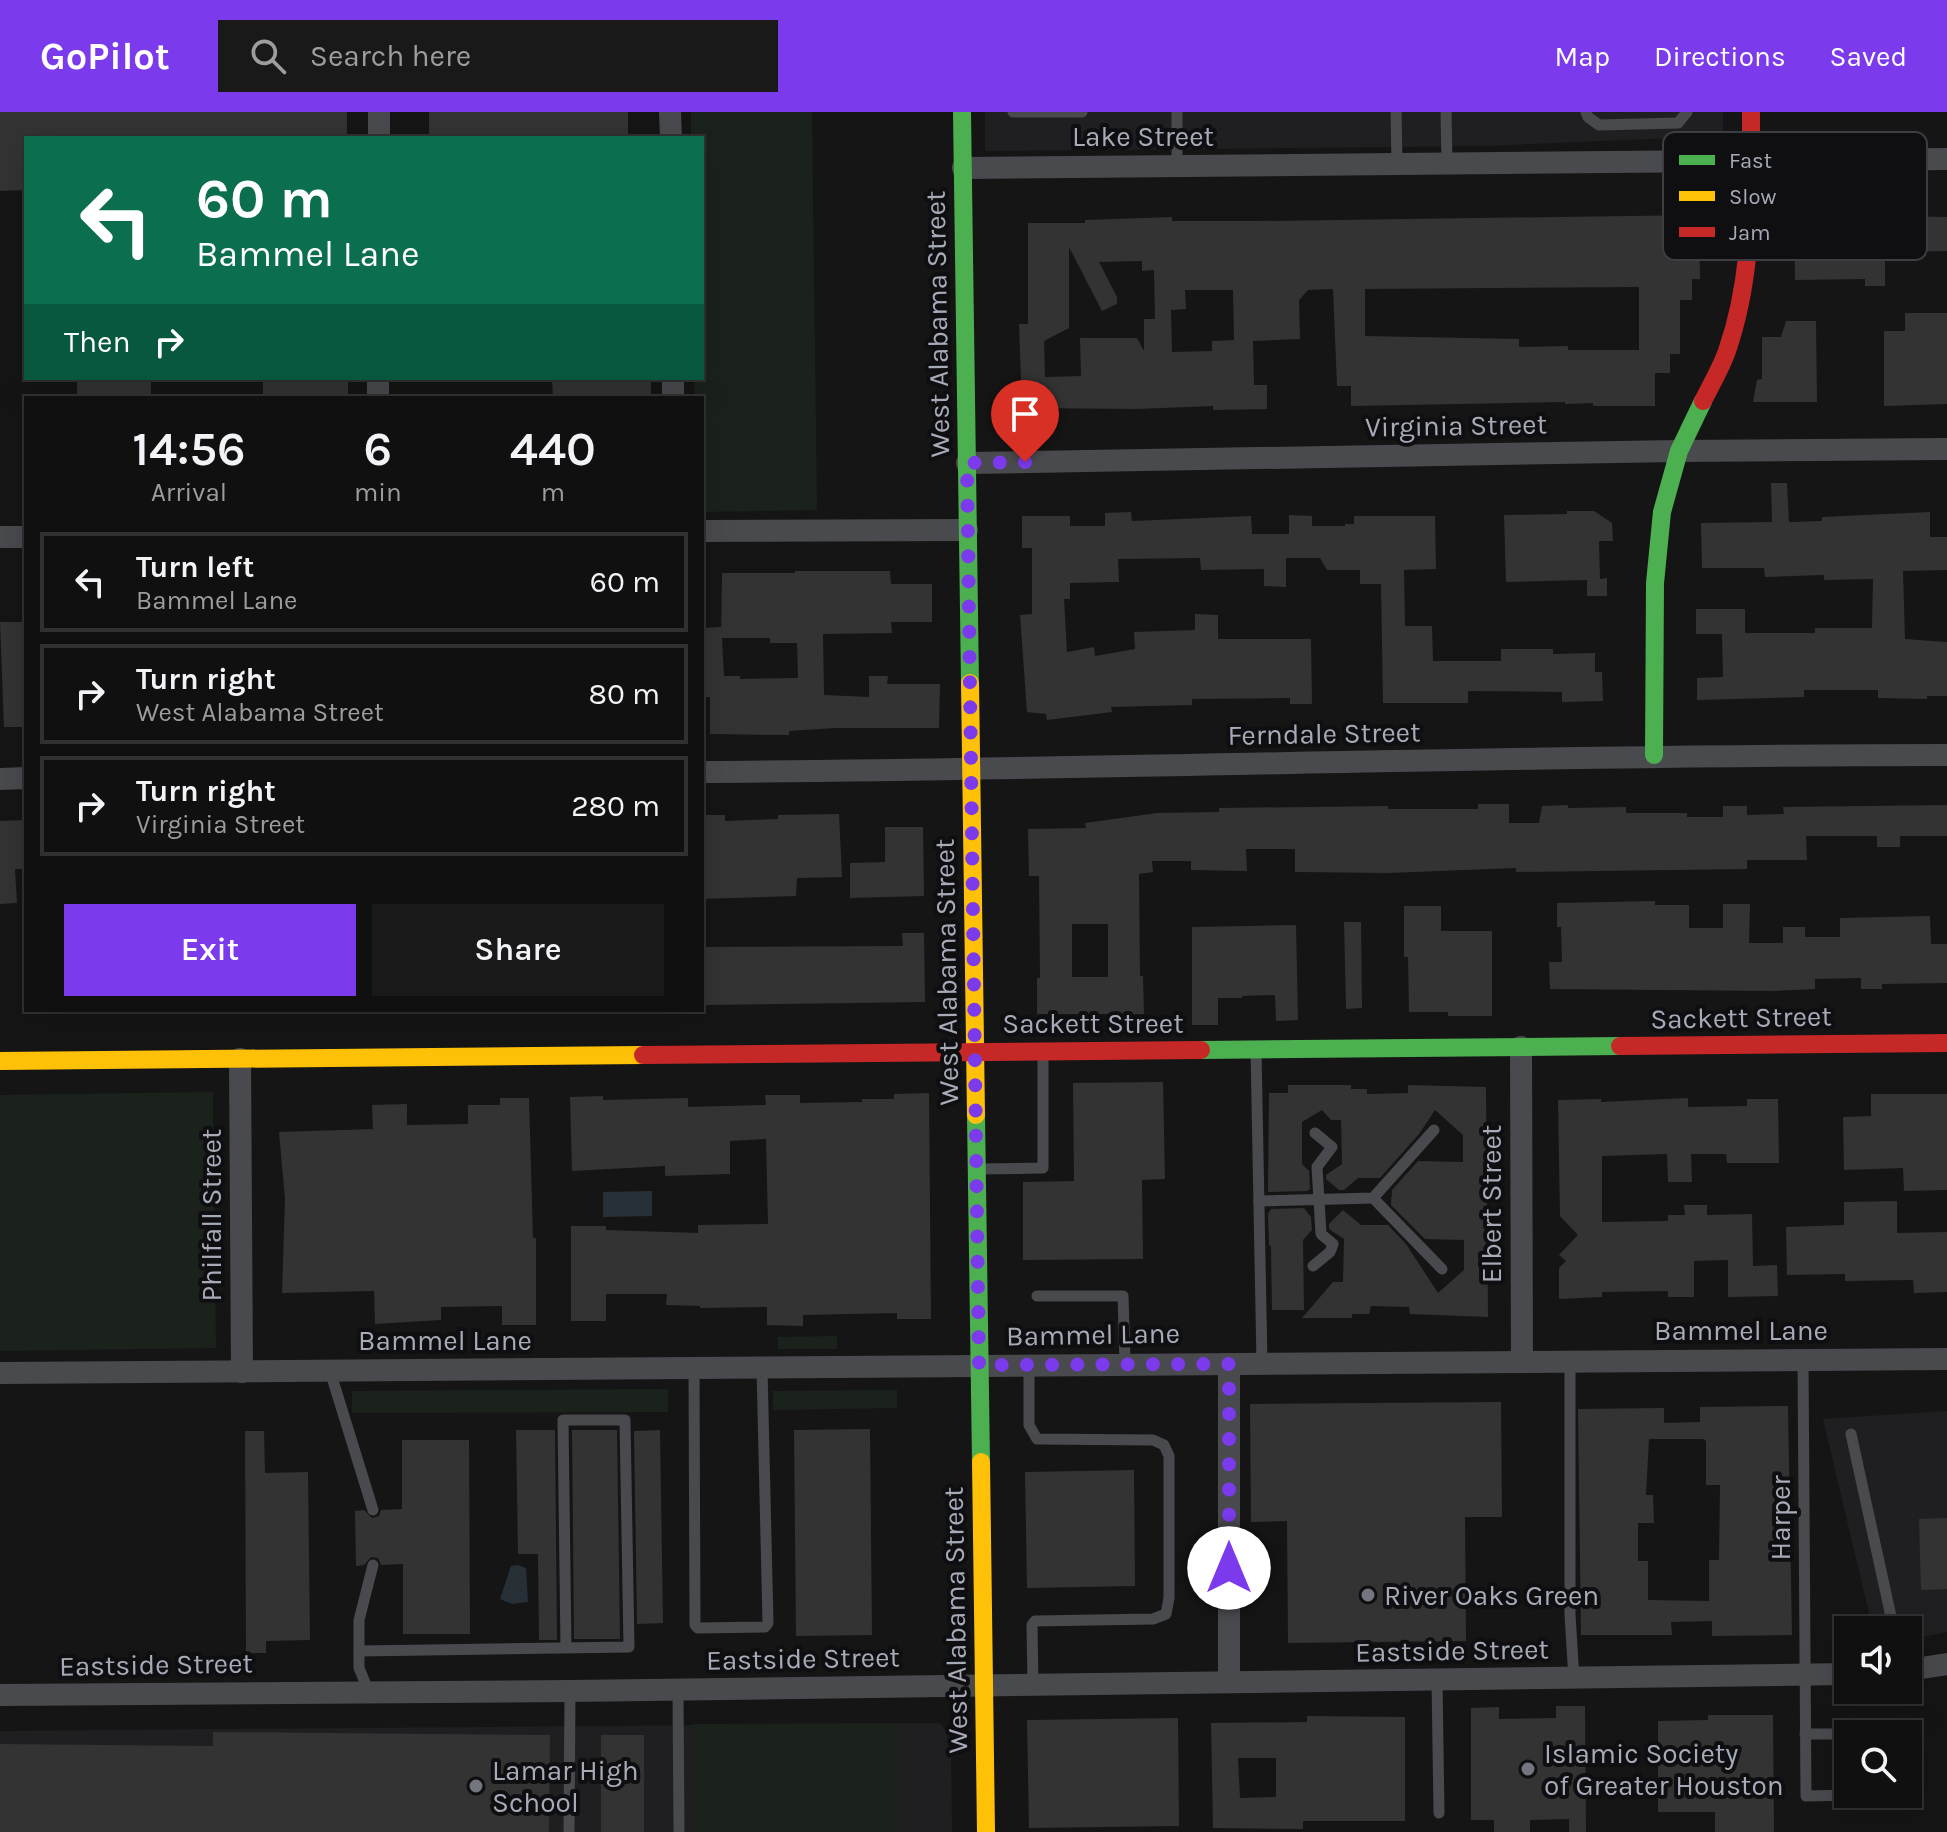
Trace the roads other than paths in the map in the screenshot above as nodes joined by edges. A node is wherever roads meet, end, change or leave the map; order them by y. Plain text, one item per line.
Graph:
1 (379, 112) edge
2 (670, 112) edge
3 (962, 112) edge
4 (1013, 112) edge
5 (1082, 112) edge
6 (1177, 112) edge
7 (1396, 112) edge
8 (1446, 112) edge
9 (1586, 112) edge
10 (1687, 112) edge
11 (1751, 112) edge
12 (1751, 132) edge
13 (379, 136) edge
14 (671, 136) edge
15 (1927, 159) edge
16 (1947, 159) edge
17 (1663, 162) edge
18 (1397, 164) junction
19 (1447, 164) junction
20 (1177, 166) junction
21 (963, 168) junction
22 (1747, 260) edge
23 (1947, 449) edge
24 (1679, 451) junction
25 (967, 463) junction
26 (967, 530) junction
27 (704, 531) edge
28 (0, 537) edge
29 (24, 537) edge
30 (1654, 755) junction
31 (1947, 755) edge
32 (971, 770) junction
33 (704, 772) edge
34 (24, 778) edge
35 (0, 779) edge
36 (1947, 1043) edge
37 (1521, 1047) junction
38 (1256, 1049) junction
39 (975, 1051) junction
40 (1043, 1051) junction
41 (240, 1059) junction
42 (0, 1061) edge
43 (1434, 1130) dead end
44 (1315, 1133) dead end
45 (976, 1169) junction
46 (1373, 1198) junction
47 (1319, 1199) junction
48 (1259, 1201) junction
49 (1313, 1266) dead end
50 (1442, 1269) dead end
51 (1037, 1296) dead end
52 (1803, 1359) junction
53 (1947, 1359) edge
54 (1522, 1361) junction
55 (1570, 1361) junction
56 (1125, 1363) junction
57 (1262, 1363) junction
58 (1229, 1364) junction
59 (979, 1365) junction
60 (1029, 1365) junction
61 (694, 1368) junction
62 (762, 1368) junction
63 (330, 1371) junction
64 (242, 1372) junction
65 (0, 1373) edge
66 (1851, 1434) dead end
67 (373, 1510) dead end
68 (373, 1565) dead end
69 (1891, 1616) edge
70 (566, 1648) junction
71 (359, 1651) junction
72 (1947, 1664) edge
73 (1922, 1668) edge
74 (1834, 1675) edge
75 (1805, 1676) junction
76 (1574, 1679) junction
77 (1437, 1680) junction
78 (1229, 1681) junction
79 (1033, 1684) junction
80 (984, 1685) junction
81 (678, 1690) junction
82 (570, 1691) junction
83 (369, 1692) junction
84 (0, 1695) edge
85 (1805, 1734) junction
86 (1834, 1734) edge
87 (1834, 1795) edge
88 (1439, 1813) dead end
89 (569, 1832) edge
90 (679, 1832) edge
91 (986, 1832) edge

1 - 13 street
2 - 14 street
3 - 21 street, West Alabama Street
4 - 5 lane
6 - 20 lane
7 - 18 lane
8 - 19 lane
9 - 10 lane
11 - 12 street
15 - 16 street, Lake Street
17 - 19 street, Lake Street
18 - 19 street, Lake Street
18 - 20 street, Lake Street
20 - 21 street, Lake Street
21 - 25 street, West Alabama Street
22 - 24 street
23 - 24 street, Virginia Street
24 - 25 street, Virginia Street
24 - 30 street
25 - 26 street, West Alabama Street
26 - 27 street
26 - 32 street, West Alabama Street
28 - 29 street
30 - 31 street, Ferndale Street
30 - 32 street, Ferndale Street
32 - 33 street, Ferndale Street
32 - 39 street, West Alabama Street
34 - 35 street
36 - 37 street, Sackett Street
37 - 38 street, Sackett Street
37 - 54 street, Elbert Street
38 - 40 street, Sackett Street
38 - 48 lane
39 - 40 street, Sackett Street
39 - 41 street, Sackett Street
39 - 45 street, West Alabama Street
40 - 45 lane
41 - 42 street, Sackett Street
41 - 64 street, Philfall Street
43 - 46 lane
44 - 47 lane
45 - 59 street, West Alabama Street
46 - 47 lane
46 - 50 lane
47 - 48 lane
47 - 49 lane
48 - 57 lane
51 - 56 lane
52 - 53 street, Bammel Lane
52 - 55 street, Bammel Lane
52 - 75 lane, Harper
54 - 55 street, Bammel Lane
54 - 57 street, Bammel Lane
55 - 76 lane
56 - 58 street, Bammel Lane
56 - 60 street, Bammel Lane
57 - 58 street, Bammel Lane
58 - 78 street
59 - 60 street, Bammel Lane
59 - 62 street, Bammel Lane
59 - 80 street, West Alabama Street
60 - 79 lane
61 - 62 street, Bammel Lane
61 - 62 lane
61 - 63 street, Bammel Lane
63 - 64 street, Bammel Lane
63 - 67 lane
64 - 65 street, Bammel Lane
66 - 69 lane
68 - 71 lane
70 - 70 lane
70 - 71 lane
71 - 83 lane
72 - 73 street
74 - 75 street, Eastside Street
75 - 76 street, Eastside Street
75 - 85 lane, Harper
76 - 77 street, Eastside Street
77 - 78 street, Eastside Street
77 - 88 lane
78 - 79 street, Eastside Street
79 - 80 street, Eastside Street
80 - 81 street, Eastside Street
80 - 91 street, West Alabama Street
81 - 82 street, Eastside Street
81 - 90 lane
82 - 83 street, Eastside Street
82 - 89 lane
83 - 84 street, Eastside Street
85 - 86 lane
85 - 87 lane, Harper

